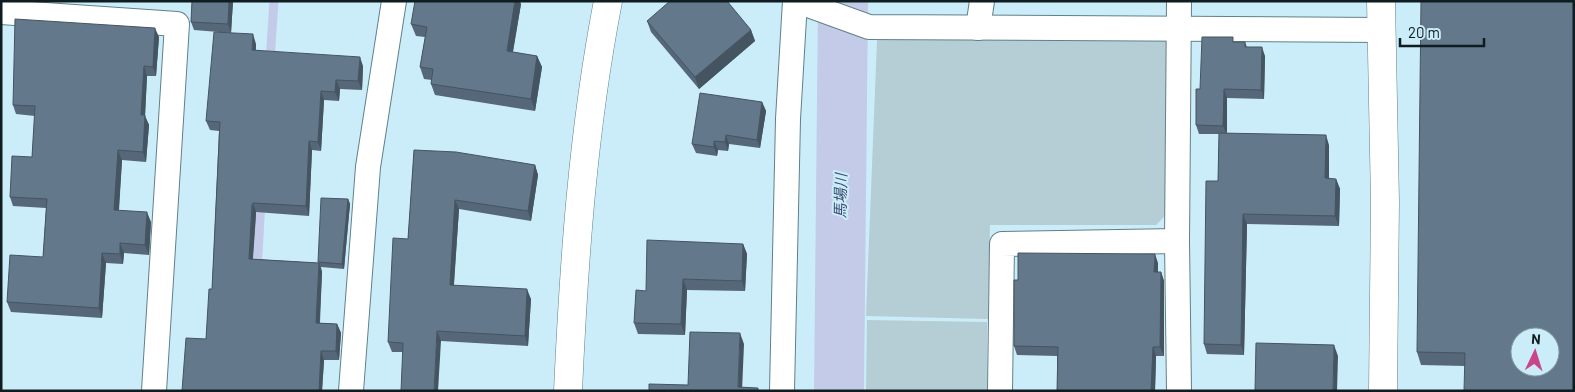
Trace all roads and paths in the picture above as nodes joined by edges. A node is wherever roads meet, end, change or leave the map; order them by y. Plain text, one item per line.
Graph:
1 (394, 1) edge
2 (608, 1) edge
3 (796, 1) edge
4 (982, 1) edge
5 (1179, 1) edge
6 (1381, 1) edge
7 (1, 12) edge
8 (978, 28) junction
9 (1179, 29) junction
10 (1381, 30) junction
11 (1177, 242) junction
12 (154, 391) edge
13 (351, 391) edge
14 (568, 391) edge
15 (782, 391) edge
16 (1000, 391) edge
17 (1179, 391) edge
18 (1383, 391) edge

1 - 13 street
2 - 14 street
3 - 8 street
3 - 15 street
4 - 8 street
5 - 9 street
6 - 10 street
7 - 12 street
8 - 9 street
9 - 10 street
9 - 11 street
10 - 18 street
11 - 16 street
11 - 17 street

